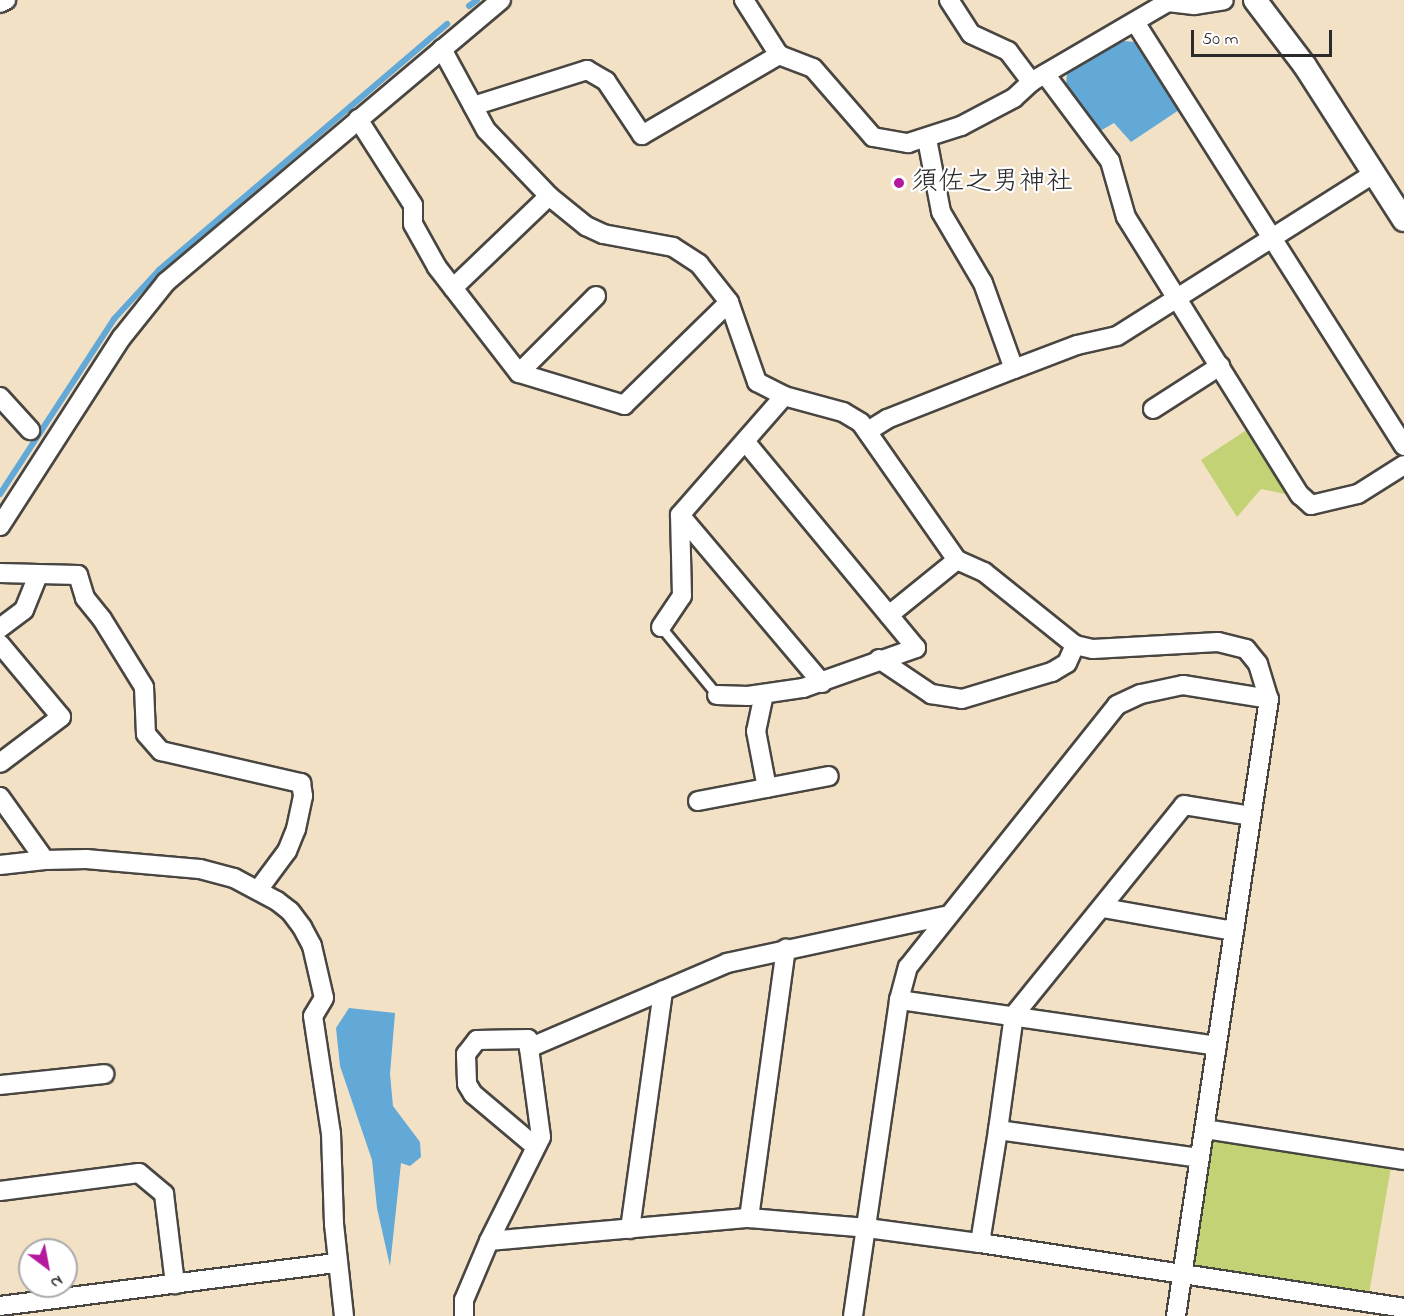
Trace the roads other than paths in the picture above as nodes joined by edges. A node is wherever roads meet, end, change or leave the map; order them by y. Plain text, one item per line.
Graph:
1 (6, 0) edge
2 (501, 0) edge
3 (744, 0) edge
4 (949, 0) edge
5 (1224, 0) edge
6 (1255, 0) edge
7 (0, 3) edge
8 (1135, 22) junction
9 (442, 49) junction
10 (779, 55) junction
11 (1038, 78) junction
12 (473, 106) junction
13 (358, 119) junction
14 (927, 139) junction
15 (1375, 173) junction
16 (549, 196) junction
17 (1404, 220) edge
18 (1271, 237) junction
19 (453, 288) junction
20 (596, 296) dead end
21 (1178, 298) junction
22 (729, 302) junction
23 (1220, 366) junction
24 (1014, 369) junction
25 (519, 373) junction
26 (784, 396) junction
27 (0, 397) edge
28 (1153, 409) dead end
29 (30, 430) dead end
30 (868, 431) junction
31 (745, 441) junction
32 (1404, 446) edge
33 (1404, 465) edge
34 (680, 515) junction
35 (0, 526) edge
36 (957, 560) junction
37 (0, 573) edge
38 (38, 576) junction
39 (889, 615) junction
40 (661, 627) joint
41 (0, 628) edge
42 (0, 644) edge
43 (1075, 645) junction
44 (879, 659) junction
45 (822, 683) junction
46 (764, 694) junction
47 (717, 695) joint
48 (1269, 699) junction
49 (0, 762) edge
50 (829, 776) dead end
51 (767, 788) junction
52 (0, 797) edge
53 (698, 801) dead end
54 (1251, 816) junction
55 (45, 860) junction
56 (0, 865) edge
57 (258, 890) junction
58 (1103, 908) junction
59 (945, 916) junction
60 (1234, 931) junction
61 (786, 949) junction
62 (663, 990) junction
63 (899, 1000) junction
64 (1014, 1015) junction
65 (1217, 1046) junction
66 (529, 1048) junction
67 (104, 1074) dead end
68 (0, 1085) edge
69 (1205, 1129) junction
70 (998, 1130) junction
71 (536, 1147) junction
72 (1199, 1158) junction
73 (1404, 1160) edge
74 (0, 1191) edge
75 (749, 1218) junction
76 (867, 1228) junction
77 (630, 1229) junction
78 (489, 1241) junction
79 (980, 1243) junction
80 (337, 1263) junction
81 (1182, 1275) junction
82 (175, 1284) junction
83 (0, 1306) edge
84 (1404, 1308) edge
85 (344, 1316) edge
86 (464, 1316) edge
87 (853, 1316) edge
88 (1176, 1316) edge

1 - 7 street
2 - 9 street
3 - 10 street
4 - 11 street
5 - 8 street
6 - 15 street
8 - 11 street
8 - 18 street
9 - 12 street
9 - 13 street
10 - 12 street
10 - 14 street
11 - 14 street
11 - 21 street
12 - 16 street
13 - 19 street
13 - 35 street
14 - 24 street
15 - 17 street
15 - 18 street
16 - 19 street
16 - 22 street
18 - 21 street
18 - 32 street
19 - 25 street
20 - 25 street
21 - 23 street
21 - 24 street
22 - 25 street
22 - 26 street
23 - 28 street
23 - 33 street
24 - 30 street
26 - 30 street
26 - 31 street
27 - 29 street
30 - 36 street
31 - 34 street
31 - 39 street
34 - 40 street
34 - 45 street
36 - 39 street
36 - 43 street
37 - 38 street
38 - 41 street
38 - 57 street
39 - 44 street
40 - 47 lane
42 - 49 street
43 - 44 street
43 - 48 street
44 - 45 street
45 - 46 street
46 - 47 street
46 - 51 street
48 - 54 street
48 - 59 street
50 - 51 street
51 - 53 street
52 - 55 street
54 - 58 street
54 - 60 street
55 - 56 street
55 - 57 street
57 - 80 street
58 - 60 street
58 - 64 street
59 - 61 street
59 - 63 street
60 - 65 street
61 - 62 street
61 - 75 street
62 - 66 street
62 - 77 street
63 - 64 street
63 - 76 street
64 - 65 street
64 - 70 street
65 - 69 street
66 - 71 street
66 - 71 street
67 - 68 street
69 - 72 street
69 - 73 street
70 - 72 street
70 - 79 street
71 - 78 street
72 - 81 street
74 - 82 street
75 - 76 street
75 - 77 street
76 - 79 street
76 - 87 street
77 - 78 street
78 - 86 street
79 - 81 street
80 - 82 street
80 - 85 street
81 - 84 street
81 - 88 street
82 - 83 street

